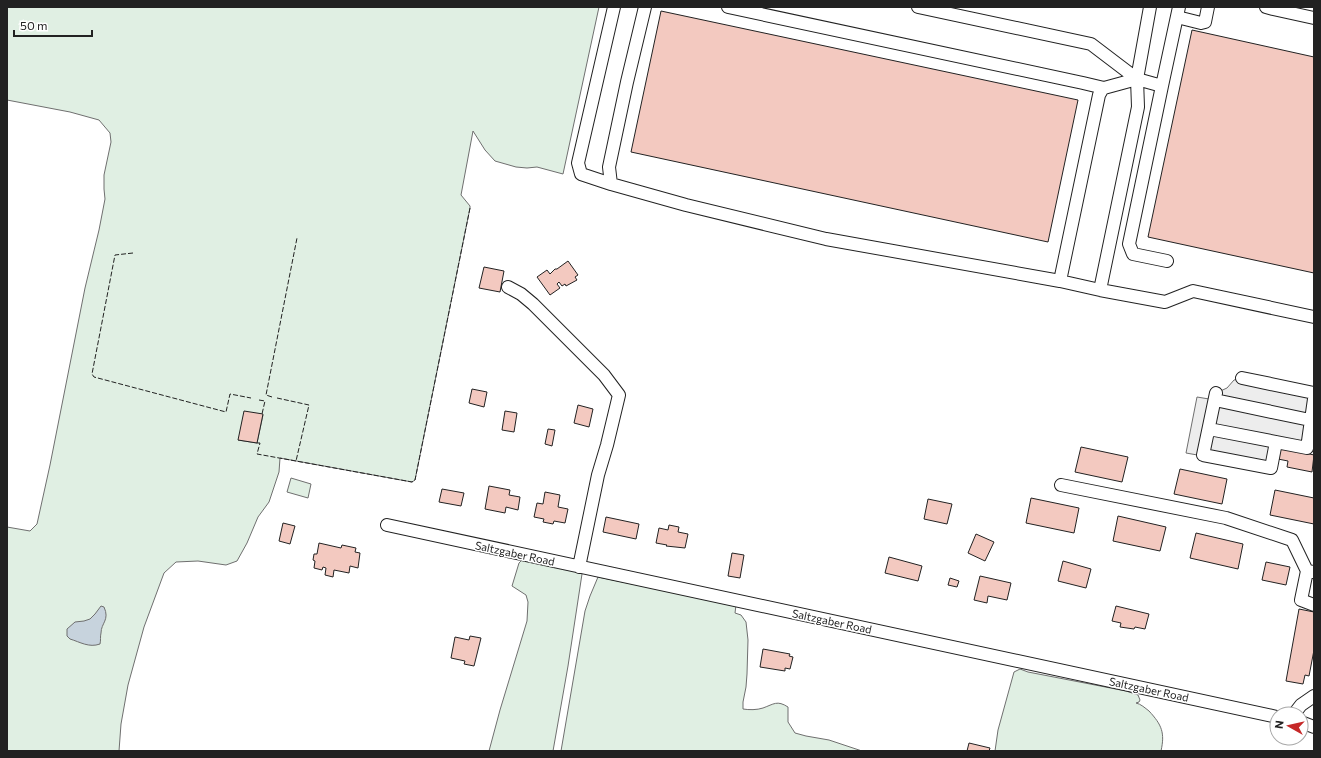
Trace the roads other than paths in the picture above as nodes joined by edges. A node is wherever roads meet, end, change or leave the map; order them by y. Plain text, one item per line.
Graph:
1 (614, 7) edge
2 (645, 7) edge
3 (728, 7) edge
4 (918, 7) edge
5 (1150, 7) edge
6 (1208, 7) edge
7 (1266, 7) edge
8 (1178, 12) edge
9 (1314, 18) edge
10 (1137, 79) junction
11 (1162, 86) junction
12 (1103, 88) junction
13 (611, 184) junction
14 (1167, 261) dead end
15 (1060, 282) junction
16 (508, 287) dead end
17 (1100, 290) junction
18 (1314, 317) edge
19 (1242, 378) dead end
20 (1314, 393) edge
21 (1314, 399) edge
22 (1310, 420) junction
23 (1209, 429) junction
24 (1276, 442) junction
25 (1061, 485) dead end
26 (387, 525) dead end
27 (579, 567) junction
28 (1310, 572) edge
29 (1314, 605) edge
30 (1314, 696) edge
31 (1300, 706) edge
32 (1269, 714) edge

1 - 13 street
2 - 13 street
3 - 12 street
4 - 10 street
5 - 10 street
6 - 8 street
7 - 9 street
8 - 11 street
10 - 11 street
10 - 12 street
10 - 17 street
11 - 14 street
12 - 15 street
13 - 15 street
15 - 17 street
16 - 27 street
17 - 18 street
19 - 20 street
21 - 22 street
22 - 23 street
22 - 24 street
23 - 24 street
23 - 24 street
25 - 28 street
26 - 27 street, Saltzgaber Road
27 - 32 street, Saltzgaber Road
28 - 29 street
30 - 31 street

